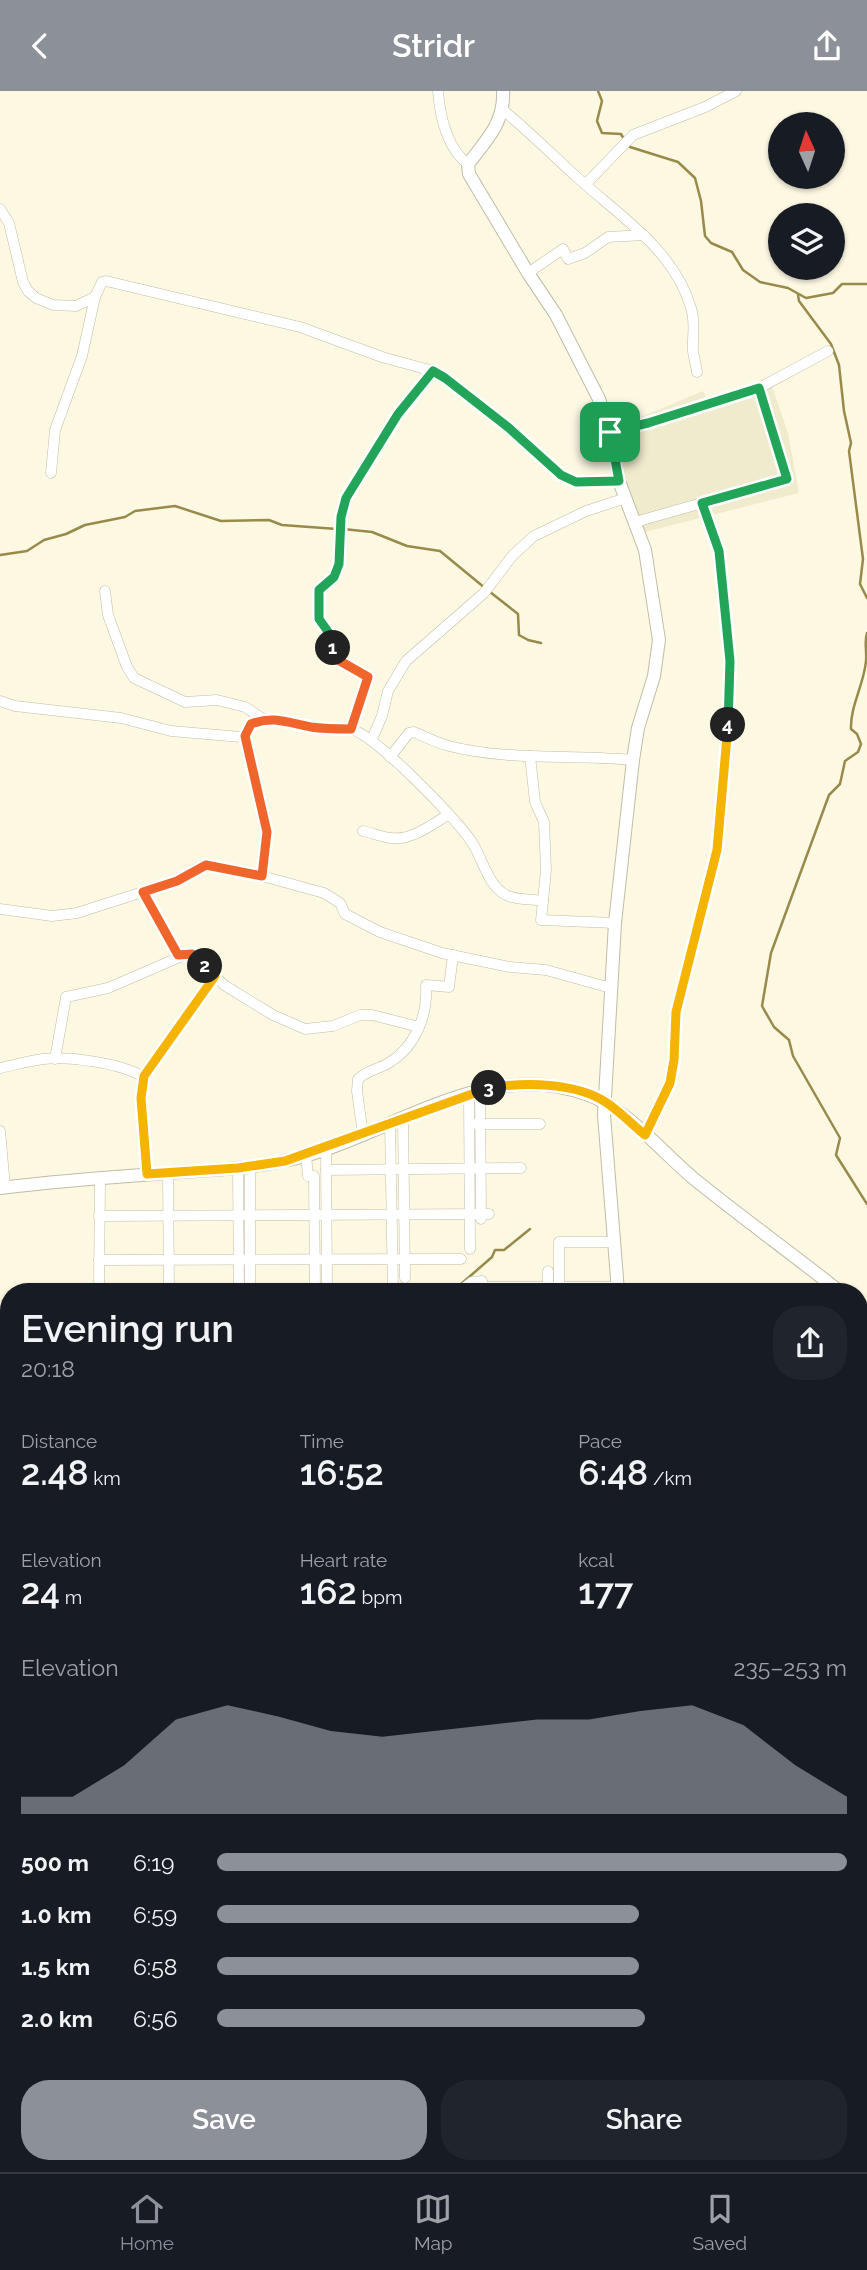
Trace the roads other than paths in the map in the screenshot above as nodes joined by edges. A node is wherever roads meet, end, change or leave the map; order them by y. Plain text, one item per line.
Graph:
1 (438, 91) edge
2 (503, 91) edge
3 (736, 91) edge
4 (503, 110) junction
5 (468, 164) junction
6 (586, 184) junction
7 (0, 209) edge
8 (644, 235) junction
9 (528, 273) junction
10 (96, 297) junction
11 (828, 351) dead end
12 (433, 371) junction
13 (697, 372) dead end
14 (759, 388) junction
15 (610, 432) junction
16 (51, 473) dead end
17 (619, 481) junction
18 (626, 498) junction
19 (702, 503) junction
20 (635, 522) junction
21 (106, 591) dead end
22 (0, 701) edge
23 (263, 719) junction
24 (351, 729) junction
25 (245, 736) junction
26 (372, 739) junction
27 (530, 756) junction
28 (390, 757) junction
29 (633, 760) junction
30 (449, 814) junction
31 (363, 831) dead end
32 (262, 876) junction
33 (143, 892) junction
34 (543, 901) junction
35 (0, 909) edge
36 (615, 923) junction
37 (453, 955) junction
38 (182, 956) junction
39 (215, 976) junction
40 (611, 988) junction
41 (419, 1027) junction
42 (55, 1059) junction
43 (0, 1068) edge
44 (144, 1076) junction
45 (474, 1091) junction
46 (605, 1101) junction
47 (403, 1118) junction
48 (390, 1124) junction
49 (469, 1124) junction
50 (481, 1124) junction
51 (540, 1124) dead end
52 (0, 1131) edge
53 (363, 1135) junction
54 (645, 1135) junction
55 (326, 1148) junction
56 (306, 1155) junction
57 (244, 1168) junction
58 (469, 1168) junction
59 (481, 1168) junction
60 (521, 1168) dead end
61 (391, 1169) junction
62 (404, 1169) junction
63 (326, 1170) junction
64 (168, 1173) junction
65 (147, 1174) junction
66 (100, 1179) junction
67 (2, 1188) edge
68 (391, 1214) junction
69 (404, 1214) junction
70 (470, 1214) junction
71 (168, 1215) junction
72 (238, 1215) junction
73 (250, 1215) junction
74 (314, 1215) junction
75 (327, 1215) junction
76 (99, 1216) junction
77 (615, 1242) junction
78 (470, 1249) dead end
79 (315, 1259) junction
80 (327, 1259) junction
81 (392, 1259) junction
82 (405, 1259) junction
83 (461, 1259) dead end
84 (99, 1260) junction
85 (169, 1260) junction
86 (238, 1260) junction
87 (250, 1260) junction
88 (548, 1271) dead end
89 (405, 1278) dead end
90 (99, 1283) edge
91 (169, 1283) edge
92 (239, 1283) edge
93 (250, 1283) edge
94 (315, 1283) edge
95 (327, 1283) edge
96 (393, 1283) edge
97 (551, 1283) edge
98 (554, 1283) edge
99 (618, 1283) edge
100 (829, 1283) edge

1 - 5 street
2 - 4 street
3 - 6 street
4 - 5 street
4 - 6 street
5 - 9 street
6 - 8 street
7 - 10 street
8 - 9 street
8 - 13 street
9 - 15 street
10 - 12 street
10 - 16 street
11 - 14 street
12 - 17 street
12 - 24 street
14 - 15 street
14 - 19 street
15 - 17 street
17 - 18 street
18 - 20 street
18 - 26 street
19 - 20 street
19 - 54 street
20 - 29 street
21 - 23 street
22 - 25 street
23 - 24 street
23 - 25 street
24 - 26 street
25 - 32 street
26 - 28 street
27 - 28 street
27 - 29 street
27 - 34 street
28 - 30 street
29 - 36 street
30 - 31 street
30 - 34 street
32 - 33 street
32 - 37 street
33 - 35 street
33 - 38 street
34 - 36 street
36 - 40 street
37 - 40 street
37 - 41 street
38 - 39 street
38 - 42 street
39 - 41 street
39 - 44 street
40 - 46 street
41 - 53 street
42 - 43 street
42 - 44 street
44 - 65 street
45 - 46 street
45 - 47 street
45 - 49 street
45 - 50 street
46 - 54 street
46 - 77 street
47 - 48 street
47 - 62 street
48 - 53 street
48 - 61 street
49 - 50 street
49 - 58 street
50 - 51 street
50 - 59 street
52 - 67 street
53 - 55 street
54 - 100 street
55 - 56 street
55 - 63 street
56 - 57 street
56 - 74 street
57 - 64 street
57 - 72 street
57 - 73 street
58 - 59 street
58 - 62 street
58 - 70 street
59 - 60 street
59 - 70 street
61 - 62 street
61 - 63 street
61 - 68 street
62 - 69 street
63 - 75 street
64 - 65 street
64 - 71 street
65 - 66 street
66 - 67 street
66 - 76 street
68 - 69 street
68 - 75 street
68 - 81 street
69 - 70 street
69 - 82 street
70 - 78 street
71 - 72 street
71 - 76 street
71 - 85 street
72 - 73 street
72 - 86 street
73 - 74 street
73 - 87 street
74 - 75 street
74 - 79 street
75 - 80 street
76 - 84 street
77 - 98 street
77 - 99 street
79 - 80 street
79 - 87 street
79 - 94 street
80 - 81 street
80 - 95 street
81 - 82 street
81 - 96 street
82 - 83 street
82 - 89 street
84 - 85 street
84 - 90 street
85 - 86 street
85 - 91 street
86 - 87 street
86 - 92 street
87 - 93 street
88 - 97 street

